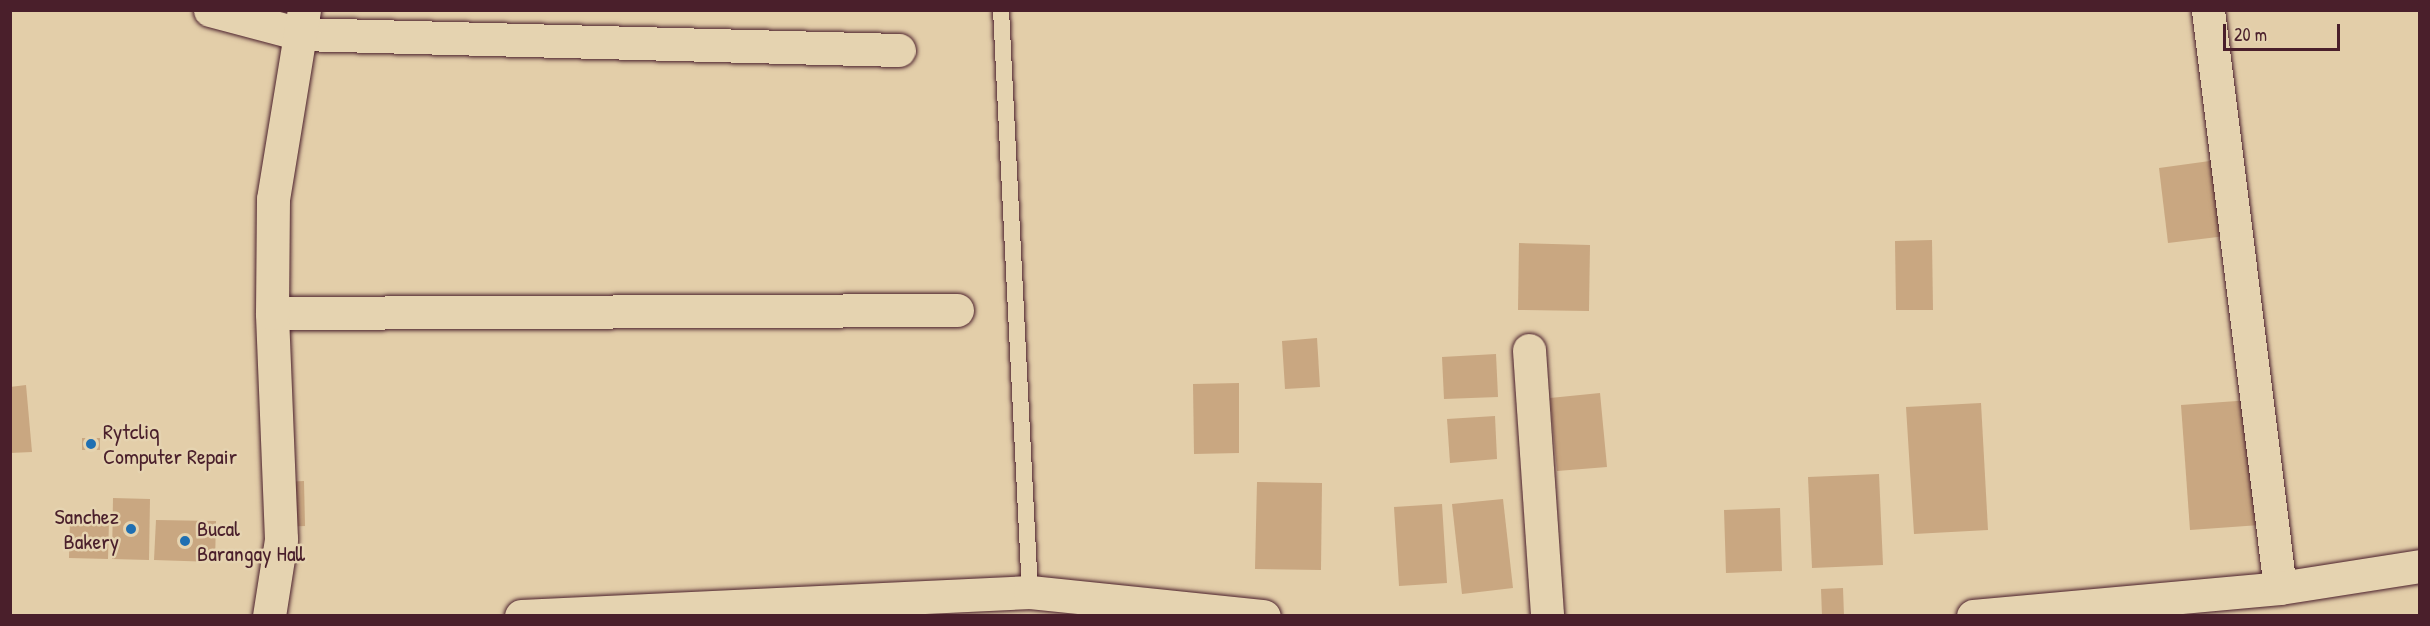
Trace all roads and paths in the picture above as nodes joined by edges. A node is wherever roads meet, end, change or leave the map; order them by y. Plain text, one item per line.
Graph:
1 (210, 10) edge
2 (1001, 10) edge
3 (2208, 10) edge
4 (302, 22) edge
5 (899, 50) dead end
6 (957, 310) dead end
7 (272, 313) junction
8 (1529, 350) dead end
9 (2420, 566) edge
10 (2280, 588) junction
11 (1029, 592) junction
12 (269, 615) edge
13 (520, 615) edge
14 (1264, 615) edge
15 (1547, 615) edge
16 (1980, 615) edge

1 - 4 street
2 - 11 lane
3 - 10 street
4 - 5 street
4 - 7 street
6 - 7 street
7 - 12 street
8 - 15 street
9 - 10 street
10 - 16 street
11 - 13 street
11 - 14 street

